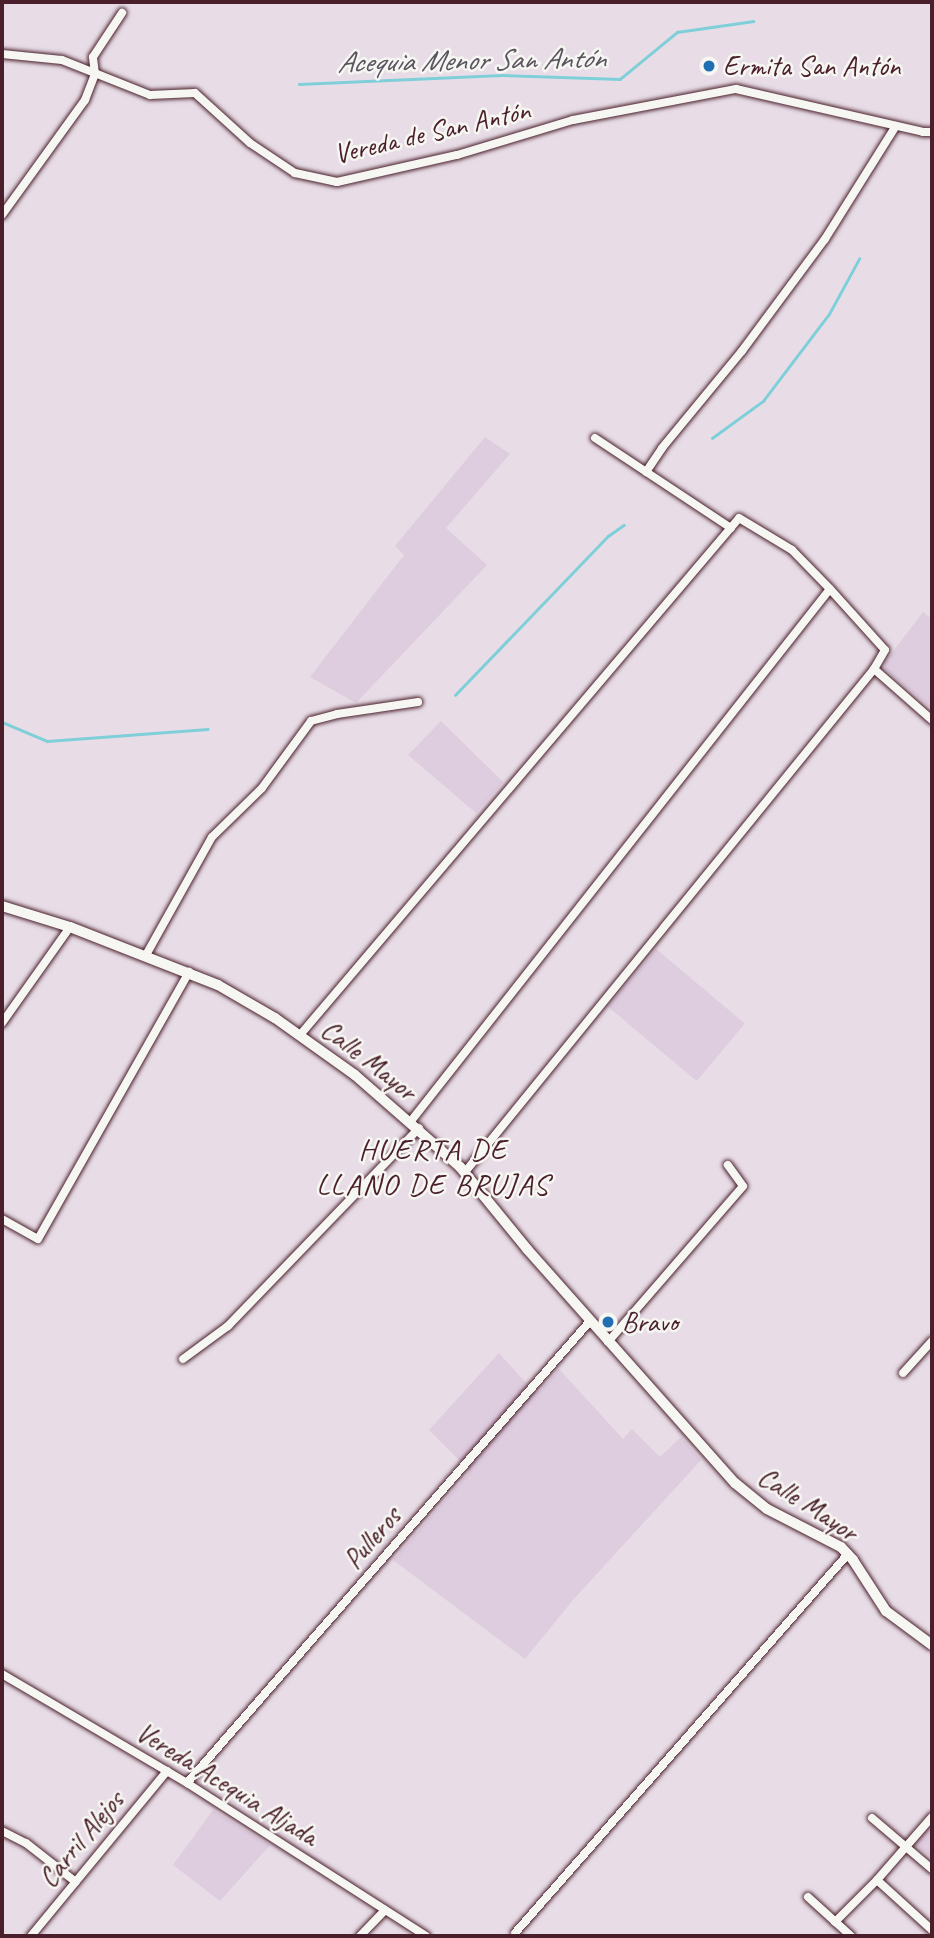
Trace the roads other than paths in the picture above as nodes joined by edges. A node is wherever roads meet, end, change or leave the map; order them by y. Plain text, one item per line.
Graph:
1 (122, 13) dead end
2 (2, 54) edge
3 (95, 74) junction
4 (896, 126) junction
5 (932, 132) edge
6 (2, 215) edge
7 (595, 438) dead end
8 (646, 472) junction
9 (731, 528) junction
10 (830, 589) junction
11 (873, 669) junction
12 (418, 702) dead end
13 (932, 720) edge
14 (2, 906) edge
15 (70, 927) junction
16 (146, 956) junction
17 (189, 972) junction
18 (2, 1023) edge
19 (300, 1035) junction
20 (415, 1125) junction
21 (728, 1165) dead end
22 (465, 1172) junction
23 (2, 1219) edge
24 (590, 1321) junction
25 (932, 1341) edge
26 (608, 1342) junction
27 (183, 1359) dead end
28 (903, 1373) dead end
29 (848, 1554) junction
30 (932, 1645) edge
31 (2, 1674) edge
32 (167, 1771) junction
33 (187, 1783) junction
34 (932, 1817) edge
35 (872, 1818) dead end
36 (2, 1830) edge
37 (905, 1848) junction
38 (932, 1869) edge
39 (877, 1881) junction
40 (76, 1882) junction
41 (808, 1897) dead end
42 (385, 1910) junction
43 (835, 1922) junction
44 (932, 1930) edge
45 (514, 1933) dead end
46 (31, 1936) edge
47 (360, 1936) edge
48 (426, 1936) edge
49 (851, 1936) edge

1 - 3 street
2 - 3 street, Vereda de San Antón
3 - 4 street, Vereda de San Antón
3 - 6 street
4 - 5 street, Vereda de San Antón
4 - 8 street
7 - 8 street
8 - 9 street
9 - 10 street
9 - 19 street
10 - 11 street
10 - 20 street
11 - 13 street
11 - 22 street
12 - 16 street
14 - 15 main road, Calle Mayor
15 - 16 main road, Calle Mayor
15 - 18 street
16 - 17 main road, Calle Mayor
17 - 19 main road, Calle Mayor
17 - 23 street
19 - 20 main road, Calle Mayor
20 - 22 main road, Calle Mayor
20 - 27 street
21 - 26 street
22 - 24 main road, Calle Mayor
24 - 26 main road, Calle Mayor
24 - 33 street, Pulleros
25 - 28 street
26 - 29 main road, Calle Mayor
29 - 30 main road, Calle Mayor
29 - 45 street
31 - 32 street, Vereda Acequia Aljada
32 - 33 street, Vereda Acequia Aljada
32 - 40 street, Carril Alejos
33 - 42 street, Vereda Acequia Aljada
34 - 37 street
35 - 37 street
36 - 40 street
37 - 38 street
37 - 39 street
39 - 43 street
39 - 44 street
40 - 46 street, Carril Alejos
41 - 43 street
42 - 47 street
42 - 48 street, Vereda Acequia Aljada
43 - 49 street

